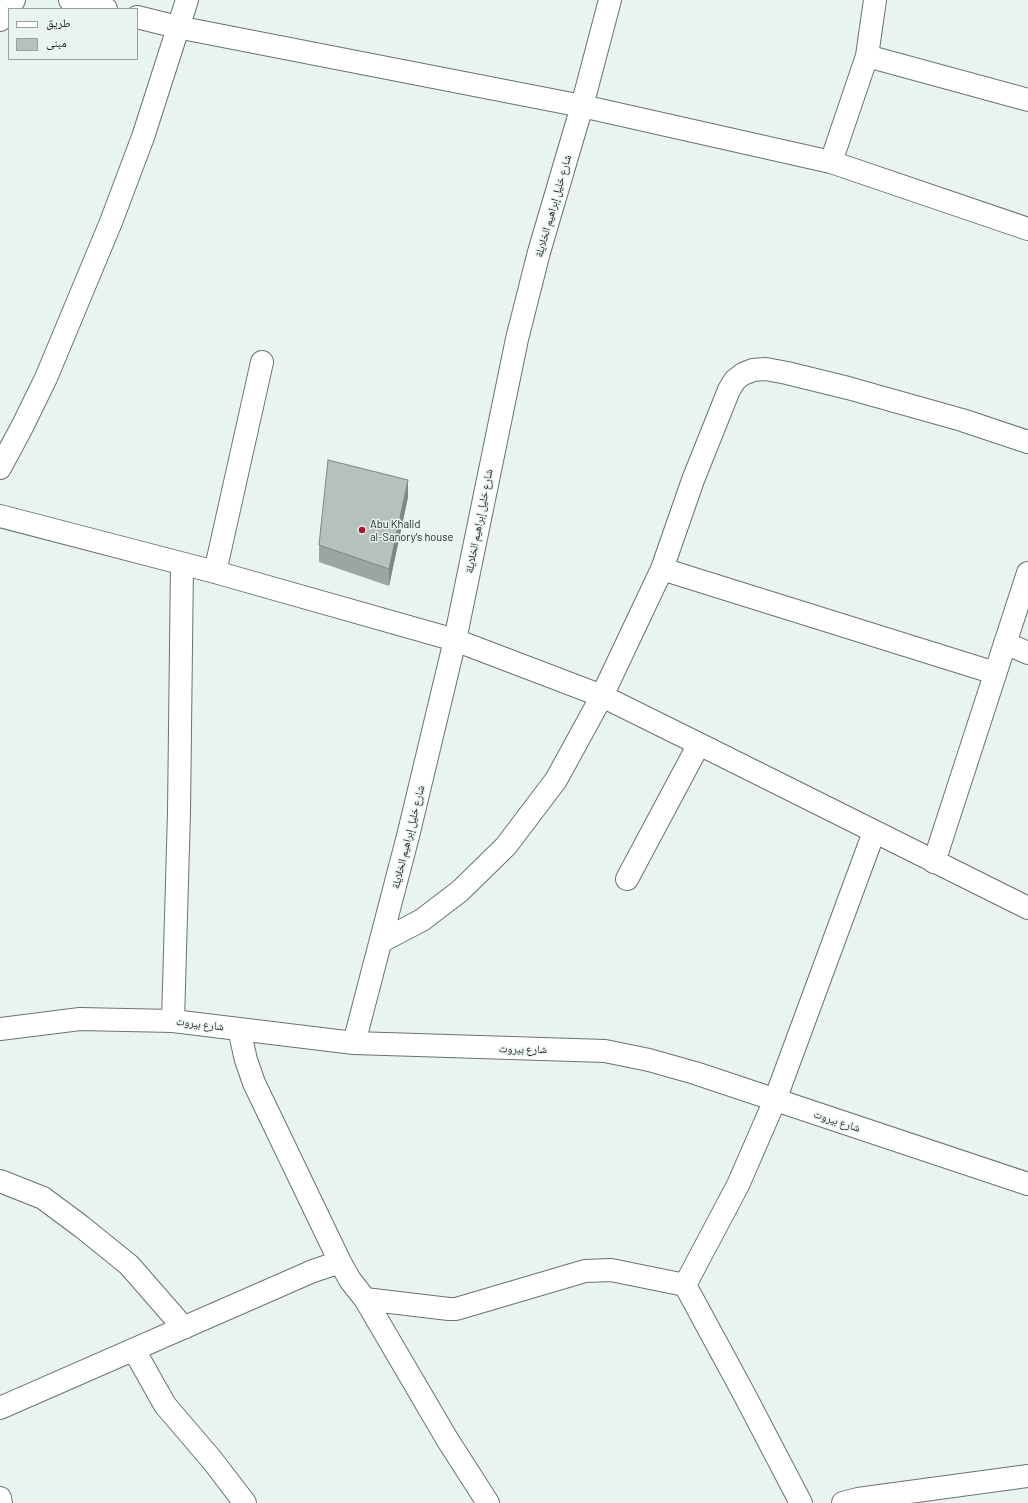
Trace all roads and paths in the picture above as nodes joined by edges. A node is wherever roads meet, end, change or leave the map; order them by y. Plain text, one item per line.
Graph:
1 (74, 0) edge
2 (187, 0) edge
3 (610, 0) edge
4 (875, 0) edge
5 (102, 8) edge
6 (8, 9) edge
7 (138, 17) edge
8 (0, 20) edge
9 (177, 27) junction
10 (867, 56) junction
11 (1028, 100) edge
12 (582, 106) junction
13 (831, 162) junction
14 (1028, 229) edge
15 (262, 362) dead end
16 (1028, 442) edge
17 (0, 468) edge
18 (0, 518) edge
19 (182, 564) junction
20 (662, 569) junction
21 (215, 572) junction
22 (1028, 573) edge
23 (455, 640) junction
24 (1005, 643) junction
25 (1028, 653) edge
26 (995, 673) junction
27 (602, 696) junction
28 (700, 744) junction
29 (874, 832) junction
30 (934, 862) junction
31 (627, 879) dead end
32 (1028, 908) edge
33 (382, 941) junction
34 (173, 1021) junction
35 (0, 1029) edge
36 (238, 1029) junction
37 (354, 1043) junction
38 (774, 1100) junction
39 (0, 1181) edge
40 (1028, 1184) edge
41 (340, 1262) junction
42 (685, 1285) junction
43 (365, 1299) junction
44 (184, 1328) junction
45 (134, 1350) junction
46 (0, 1408) edge
47 (1028, 1476) edge
48 (0, 1498) edge
49 (1, 1503) edge
50 (245, 1503) edge
51 (488, 1503) edge
52 (801, 1503) edge
53 (843, 1503) edge

1 - 5 street
2 - 9 street
3 - 12 street, شارع خليل إبراهيم الخلايلة
4 - 10 street
6 - 8 street
7 - 9 street
9 - 12 street
9 - 17 street
10 - 11 street
10 - 13 street
12 - 13 street
12 - 23 street, شارع خليل إبراهيم الخلايلة
13 - 14 street
15 - 21 street
16 - 20 street
18 - 19 street
19 - 21 street
19 - 34 street
20 - 26 street
20 - 27 street
21 - 23 street
22 - 24 street
23 - 27 street
23 - 33 street, شارع خليل إبراهيم الخلايلة
24 - 25 street
24 - 26 street
26 - 30 street
27 - 28 street
27 - 33 street
28 - 29 street
28 - 31 street
29 - 30 street
29 - 38 street
30 - 32 street
33 - 37 street, شارع خليل إبراهيم الخلايلة
34 - 35 street, شارع بيروت
34 - 36 street, شارع بيروت
36 - 37 street, شارع بيروت
36 - 41 street
37 - 38 street, شارع بيروت
38 - 40 street, شارع بيروت
38 - 42 street
39 - 44 street
41 - 43 street
41 - 44 street
42 - 43 street
42 - 52 street
43 - 51 street
44 - 45 street
45 - 46 street
45 - 50 street
47 - 53 street
48 - 49 street

